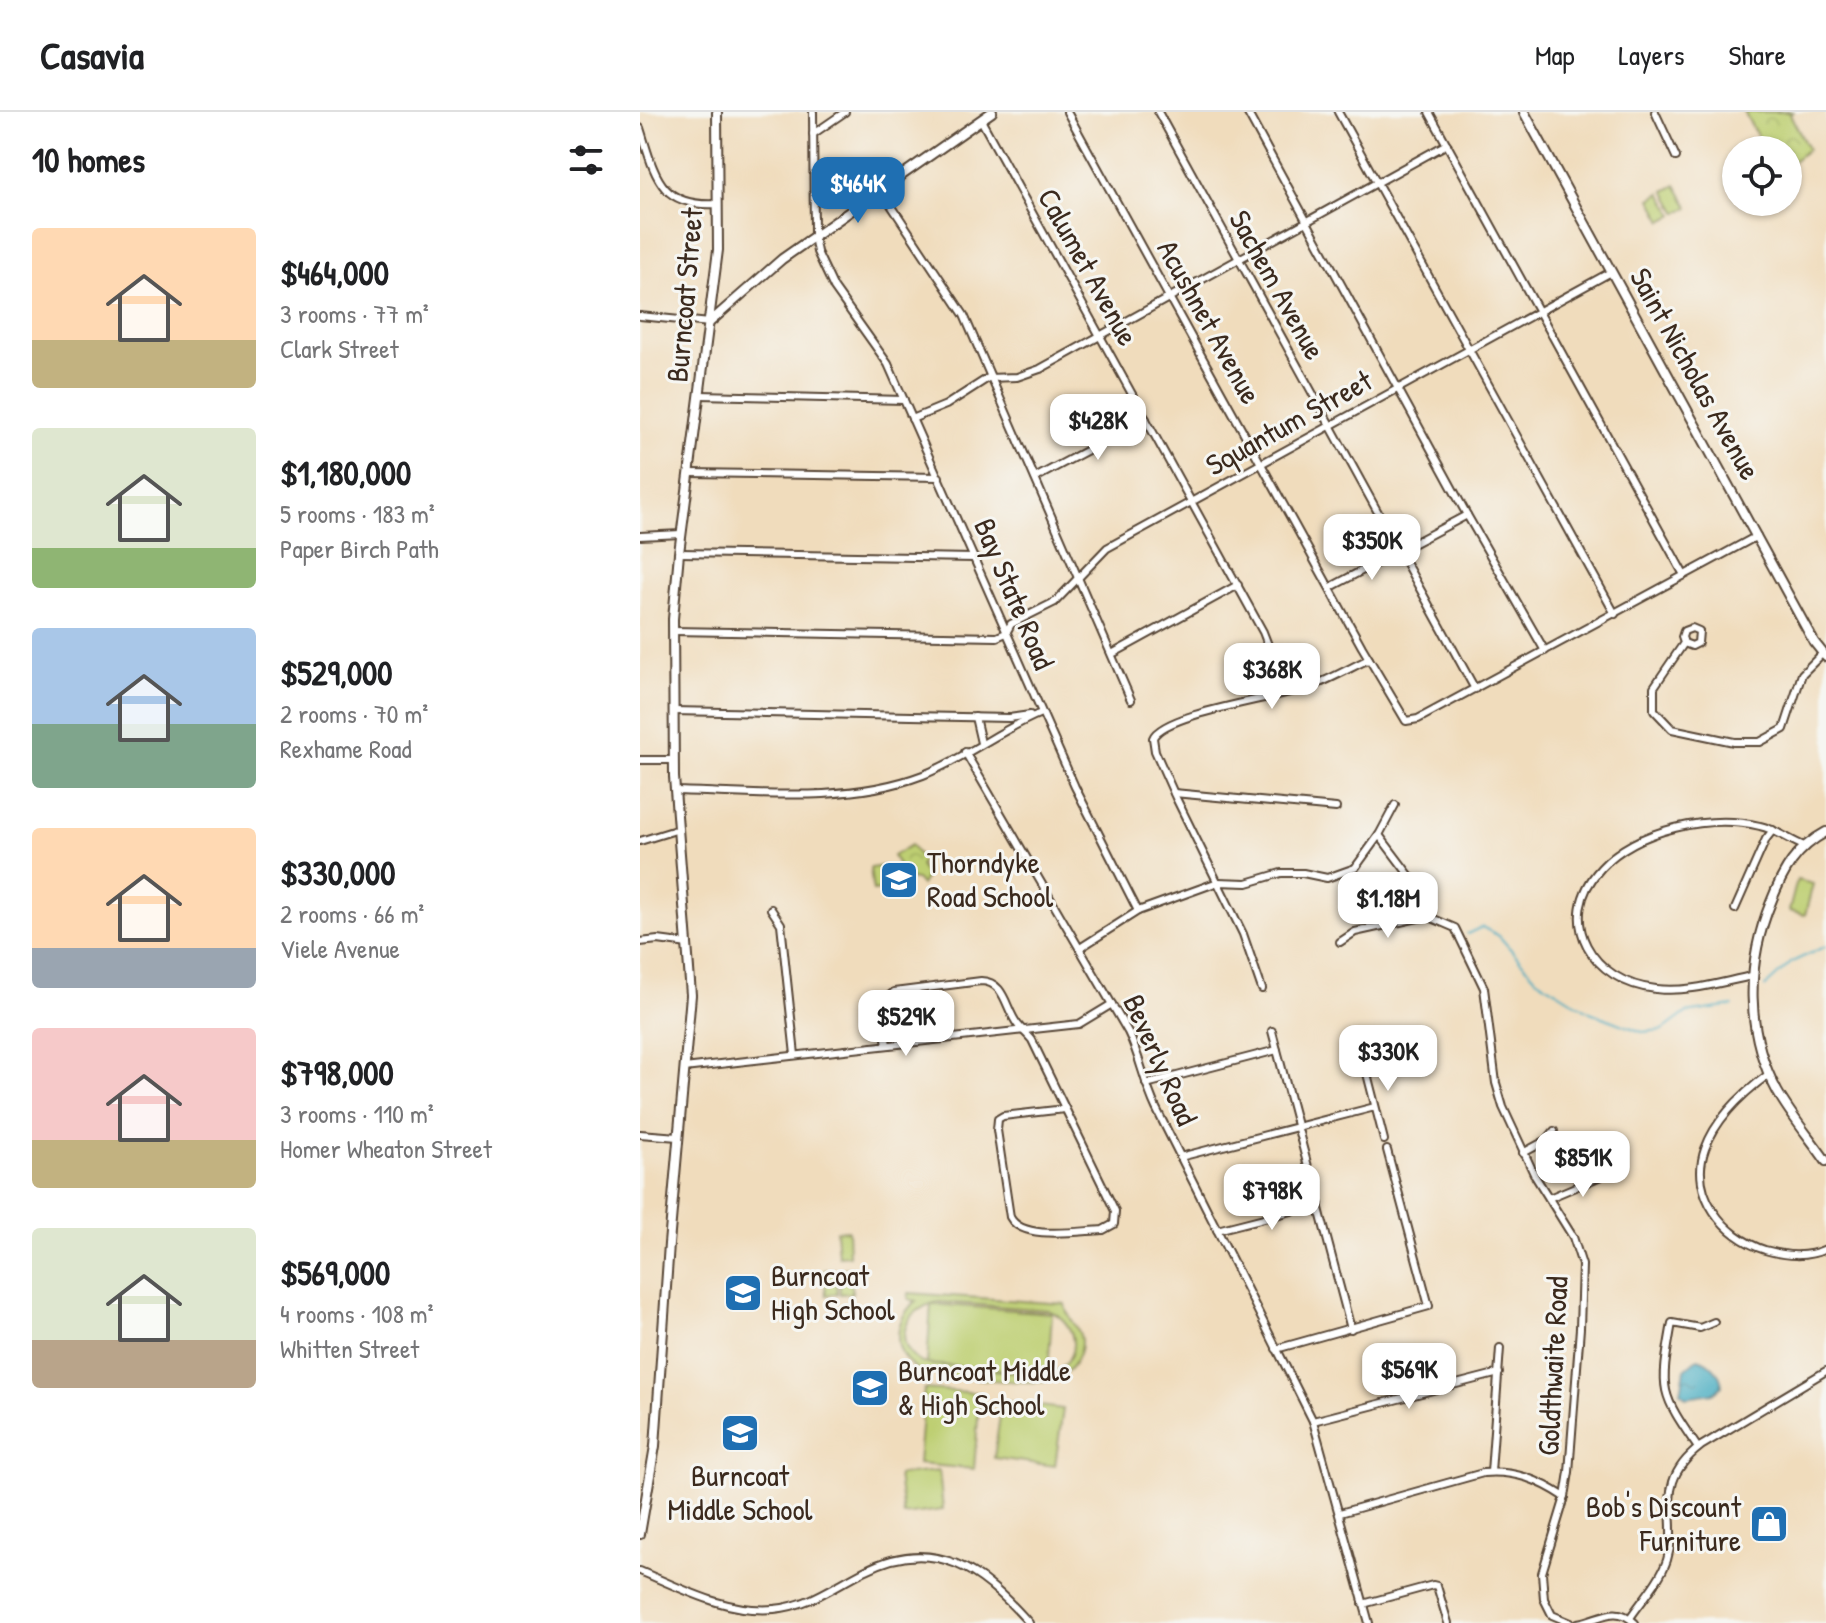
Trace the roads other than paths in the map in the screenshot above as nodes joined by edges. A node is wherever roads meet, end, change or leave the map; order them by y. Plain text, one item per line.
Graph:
1 (717, 112) edge
2 (813, 112) edge
3 (845, 112) edge
4 (992, 112) edge
5 (1067, 112) edge
6 (1158, 112) edge
7 (1247, 112) edge
8 (1338, 112) edge
9 (1429, 112) edge
10 (1524, 112) edge
11 (1655, 112) edge
12 (981, 120) junction
13 (640, 128) edge
14 (813, 134) junction
15 (1447, 144) junction
16 (1676, 157) dead end
17 (1377, 182) junction
18 (881, 190) junction
19 (718, 204) junction
20 (1307, 223) junction
21 (814, 236) junction
22 (1237, 260) junction
23 (1611, 272) junction
24 (1169, 296) junction
25 (1539, 311) junction
26 (640, 316) edge
27 (710, 323) junction
28 (1100, 336) junction
29 (1469, 349) junction
30 (991, 378) junction
31 (1399, 387) junction
32 (700, 395) junction
33 (904, 400) junction
34 (912, 419) junction
35 (1146, 419) junction
36 (1329, 426) junction
37 (1261, 463) junction
38 (690, 473) junction
39 (939, 477) junction
40 (1035, 478) junction
41 (1192, 501) junction
42 (1467, 515) junction
43 (681, 534) junction
44 (640, 536) edge
45 (1757, 536) junction
46 (1399, 551) junction
47 (679, 553) junction
48 (975, 558) junction
49 (1684, 575) junction
50 (1079, 580) junction
51 (1238, 585) junction
52 (1331, 587) junction
53 (1615, 614) junction
54 (673, 631) junction
55 (1006, 633) junction
56 (1684, 643) dead end
57 (1545, 651) junction
58 (1112, 654) junction
59 (1824, 656) edge
60 (1369, 659) junction
61 (1475, 689) junction
62 (1286, 692) junction
63 (1131, 700) dead end
64 (673, 711) junction
65 (1041, 713) junction
66 (975, 717) junction
67 (981, 743) junction
68 (965, 752) junction
69 (640, 760) edge
70 (673, 760) junction
71 (675, 791) junction
72 (1174, 793) junction
73 (1395, 805) dead end
74 (1336, 808) dead end
75 (679, 829) junction
76 (1773, 830) junction
77 (1826, 832) edge
78 (1379, 835) junction
79 (640, 841) edge
80 (1804, 846) junction
81 (1218, 882) junction
82 (771, 909) dead end
83 (1735, 909) dead end
84 (1138, 911) junction
85 (1427, 916) junction
86 (640, 942) edge
87 (1340, 942) dead end
88 (688, 944) junction
89 (1080, 948) junction
90 (1752, 976) junction
91 (1262, 989) dead end
92 (1112, 1004) junction
93 (1024, 1031) junction
94 (1272, 1031) dead end
95 (887, 1045) junction
96 (1277, 1050) junction
97 (1362, 1054) dead end
98 (795, 1055) junction
99 (684, 1068) junction
100 (1769, 1074) junction
101 (1146, 1084) junction
102 (1375, 1107) junction
103 (1065, 1109) junction
104 (1298, 1127) junction
105 (1554, 1131) dead end
106 (640, 1134) edge
107 (678, 1137) junction
108 (1384, 1140) dead end
109 (1387, 1150) dead end
110 (1523, 1153) junction
111 (1180, 1157) junction
112 (1826, 1161) edge
113 (1606, 1174) dead end
114 (1549, 1198) junction
115 (1319, 1204) junction
116 (1217, 1230) junction
117 (1826, 1249) edge
118 (1714, 1322) dead end
119 (1351, 1329) junction
120 (1500, 1348) dead end
121 (1276, 1349) junction
122 (1826, 1371) edge
123 (1499, 1373) junction
124 (1313, 1421) junction
125 (1698, 1448) junction
126 (1491, 1472) junction
127 (1565, 1497) junction
128 (1340, 1513) junction
129 (640, 1534) edge
130 (640, 1571) edge
131 (1363, 1604) junction
132 (1632, 1620) edge
133 (1029, 1623) edge
134 (1369, 1623) edge
135 (1448, 1623) edge
136 (1571, 1623) edge
137 (1578, 1623) edge

1 - 19 main road, Burncoat Street
2 - 14 street, Bay State Road
3 - 14 street
4 - 12 main road
5 - 24 street, Acushnet Avenue
6 - 22 street, Sachem Avenue
7 - 20 street
8 - 17 street
9 - 15 street
10 - 23 main road, Saint Nicholas Avenue
11 - 16 street
12 - 18 main road
12 - 28 street, Calumet Avenue
13 - 19 street
14 - 21 street, Bay State Road
15 - 17 street
15 - 25 street
17 - 20 street
17 - 29 street
18 - 21 main road
18 - 30 street
19 - 27 main road, Burncoat Street
20 - 22 street
20 - 31 street
21 - 27 main road
21 - 33 street, Bay State Road
22 - 24 street
22 - 36 street, Sachem Avenue
23 - 25 street, Squantum Street
23 - 45 main road, Saint Nicholas Avenue
24 - 28 street
24 - 37 street, Acushnet Avenue
25 - 29 street, Squantum Street
25 - 49 street
26 - 27 street
27 - 32 main road, Burncoat Street
28 - 30 street
28 - 35 street, Calumet Avenue
29 - 31 street, Squantum Street
29 - 53 street
30 - 34 street
30 - 40 street
31 - 36 street, Squantum Street
31 - 42 street
32 - 33 street
32 - 38 main road, Burncoat Street
33 - 34 street, Bay State Road
34 - 39 street, Bay State Road
35 - 40 street
35 - 41 street, Calumet Avenue
36 - 37 street, Squantum Street
36 - 46 street, Sachem Avenue
37 - 41 street, Squantum Street
37 - 52 street, Acushnet Avenue
38 - 39 street
38 - 43 main road, Burncoat Street
39 - 48 street, Bay State Road
40 - 50 street
41 - 50 street, Squantum Street
41 - 51 street, Calumet Avenue
42 - 46 street
42 - 57 street
43 - 44 street
43 - 47 main road, Burncoat Street
45 - 49 street
45 - 59 main road, Saint Nicholas Avenue
46 - 52 street
46 - 61 street, Sachem Avenue
47 - 48 street
47 - 54 main road, Burncoat Street
48 - 55 street, Bay State Road
49 - 53 street
50 - 55 street, Squantum Street
50 - 58 street
51 - 58 street
51 - 62 street, Calumet Avenue
52 - 60 street, Acushnet Avenue
53 - 57 street
54 - 55 street
54 - 64 main road, Burncoat Street
55 - 65 street, Bay State Road
56 - 59 street
57 - 61 street
58 - 63 street
60 - 61 street, Acushnet Avenue
60 - 62 street
62 - 72 street
64 - 66 street
64 - 70 main road, Burncoat Street
65 - 66 street
65 - 67 street
65 - 84 street, Bay State Road
66 - 67 street
67 - 68 street
68 - 71 street
68 - 89 street, Beverly Road
69 - 70 street
70 - 71 main road, Burncoat Street
71 - 75 main road, Burncoat Street
72 - 74 street
72 - 81 street
73 - 78 street
75 - 79 street
75 - 88 main road, Burncoat Street
76 - 80 street
76 - 83 street
76 - 90 street
77 - 80 main road
78 - 81 street
78 - 85 street
80 - 90 main road
81 - 84 street
81 - 91 street
82 - 98 street
84 - 89 street
85 - 87 street
85 - 110 street, Goldthwaite Road
86 - 88 street
88 - 99 main road, Burncoat Street
89 - 92 street, Beverly Road
90 - 100 main road
92 - 93 street
92 - 101 street, Beverly Road
93 - 95 street
93 - 95 street
93 - 103 street
94 - 96 street
95 - 98 street
96 - 101 street
96 - 104 street
97 - 102 street
98 - 99 street
99 - 107 main road, Burncoat Street
100 - 112 main road
100 - 117 street
101 - 111 street, Beverly Road
102 - 104 street
102 - 108 street
103 - 103 street
104 - 111 street
104 - 115 street
105 - 110 street
106 - 107 street
107 - 129 main road, Burncoat Street
109 - 119 street
110 - 114 street, Goldthwaite Road
111 - 116 street, Beverly Road
113 - 114 street
114 - 127 street, Goldthwaite Road
115 - 116 street
115 - 119 street
116 - 121 street, Beverly Road
118 - 125 street
119 - 121 street
120 - 123 street
121 - 124 street, Beverly Road
122 - 125 street
123 - 124 street
123 - 126 street
124 - 128 street, Beverly Road
125 - 132 street
126 - 127 street
126 - 128 street
127 - 136 street, Goldthwaite Road
128 - 131 street, Beverly Road
130 - 133 street
131 - 134 street, Beverly Road
131 - 135 street
132 - 137 street

